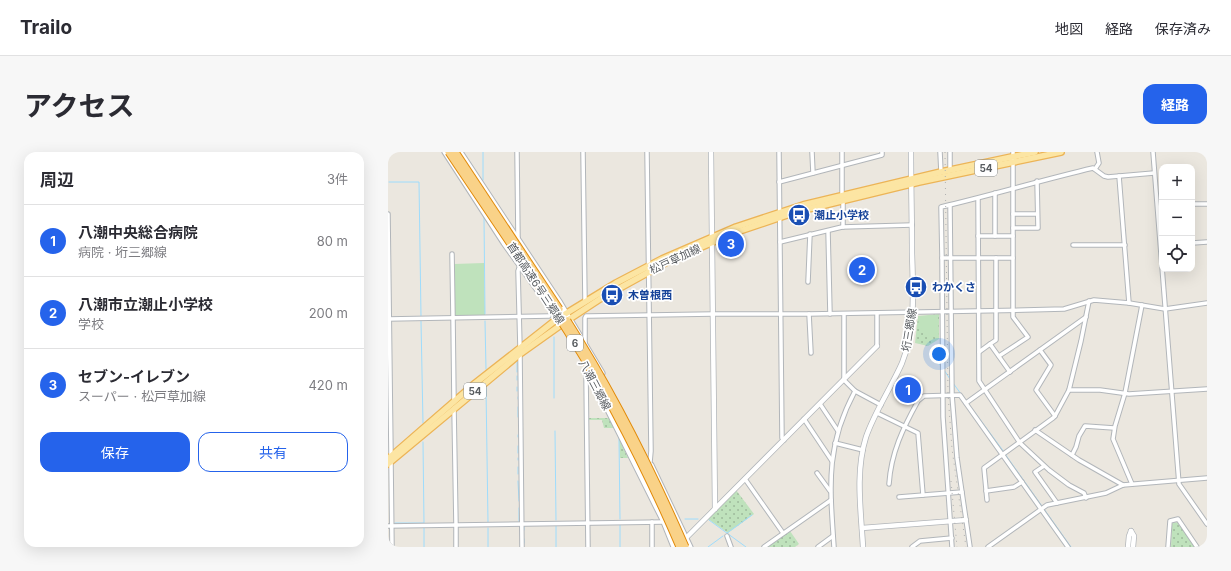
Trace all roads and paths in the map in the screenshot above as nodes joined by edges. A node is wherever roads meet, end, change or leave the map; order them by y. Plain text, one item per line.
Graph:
1 (445, 152) edge
2 (449, 152) edge
3 (455, 152) edge
4 (460, 152) edge
5 (517, 152) edge
6 (583, 152) edge
7 (647, 152) edge
8 (711, 152) edge
9 (779, 152) edge
10 (812, 152) edge
11 (842, 152) edge
12 (882, 152) edge
13 (911, 152) edge
14 (940, 152) edge
15 (950, 152) edge
16 (1035, 152) edge
17 (1062, 152) edge
18 (1097, 152) edge
19 (1153, 152) edge
20 (1013, 157) edge
21 (842, 166) junction
22 (1094, 168) junction
23 (950, 170) junction
24 (941, 172) junction
25 (813, 173) junction
26 (1154, 173) junction
27 (1119, 176) junction
28 (1037, 181) junction
29 (779, 182) junction
30 (911, 182) junction
31 (1013, 188) junction
32 (995, 193) junction
33 (843, 197) junction
34 (978, 199) junction
35 (1157, 203) joint
36 (1195, 204) edge
37 (1207, 204) edge
38 (950, 205) junction
39 (388, 214) edge
40 (1013, 214) junction
41 (1038, 214) junction
42 (779, 215) junction
43 (912, 226) junction
44 (843, 227) junction
45 (1013, 228) junction
46 (828, 230) junction
47 (810, 234) junction
48 (978, 236) junction
49 (995, 236) junction
50 (1013, 236) junction
51 (1160, 236) edge
52 (712, 239) junction
53 (518, 240) junction
54 (780, 242) junction
55 (1207, 242) edge
56 (1195, 243) edge
57 (1125, 245) junction
58 (1073, 246) dead end
59 (452, 254) dead end
60 (528, 255) junction
61 (942, 258) junction
62 (951, 258) junction
63 (978, 258) junction
64 (996, 258) junction
65 (1013, 258) junction
66 (518, 263) junction
67 (648, 269) junction
68 (1163, 272) edge
69 (808, 282) dead end
70 (585, 301) junction
71 (1089, 301) junction
72 (1129, 303) junction
73 (1207, 303) edge
74 (1142, 305) junction
75 (1165, 309) junction
76 (979, 310) junction
77 (996, 310) junction
78 (1013, 310) junction
79 (942, 311) junction
80 (951, 311) junction
81 (877, 312) junction
82 (912, 312) junction
83 (713, 314) junction
84 (809, 314) junction
85 (830, 314) junction
86 (844, 314) junction
87 (781, 315) junction
88 (549, 316) dead end
89 (649, 316) junction
90 (453, 317) junction
91 (519, 317) junction
92 (1086, 317) junction
93 (389, 319) edge
94 (563, 319) junction
95 (585, 344) junction
96 (990, 344) junction
97 (877, 346) joint
98 (1040, 350) junction
99 (520, 351) junction
100 (979, 352) junction
101 (811, 353) dead end
102 (999, 356) junction
103 (596, 362) junction
104 (588, 370) junction
105 (1010, 372) junction
106 (844, 380) junction
107 (1207, 389) edge
108 (985, 390) junction
109 (1069, 390) junction
110 (855, 391) junction
111 (1172, 391) junction
112 (1125, 393) junction
113 (952, 395) junction
114 (943, 396) junction
115 (454, 401) junction
116 (967, 402) junction
117 (820, 404) junction
118 (881, 405) junction
119 (454, 408) junction
120 (877, 413) junction
121 (1055, 416) junction
122 (804, 419) junction
123 (904, 426) junction
124 (1114, 428) junction
125 (1035, 430) junction
126 (838, 431) junction
127 (784, 440) junction
128 (835, 443) junction
129 (1020, 443) junction
130 (863, 450) junction
131 (1004, 454) junction
132 (1072, 454) junction
133 (390, 460) edge
134 (832, 461) junction
135 (650, 462) junction
136 (1044, 466) junction
137 (817, 473) dead end
138 (1207, 478) edge
139 (745, 479) junction
140 (1179, 481) junction
141 (1022, 482) junction
142 (889, 484) dead end
143 (1123, 484) junction
144 (1132, 484) junction
145 (986, 491) junction
146 (649, 492) junction
147 (830, 492) junction
148 (962, 492) junction
149 (948, 493) junction
150 (923, 495) junction
151 (899, 497) dead end
152 (1086, 498) junction
153 (831, 500) junction
154 (987, 500) dead end
155 (1057, 503) junction
156 (1043, 508) junction
157 (715, 509) junction
158 (966, 520) junction
159 (950, 521) junction
160 (652, 522) junction
161 (664, 522) junction
162 (588, 523) junction
163 (522, 524) junction
164 (1207, 524) edge
165 (456, 525) junction
166 (390, 526) edge
167 (862, 528) junction
168 (783, 534) junction
169 (728, 536) dead end
170 (833, 536) junction
171 (686, 538) junction
172 (952, 538) junction
173 (392, 547) edge
174 (456, 547) edge
175 (522, 547) edge
176 (588, 547) edge
177 (652, 547) edge
178 (674, 547) edge
179 (679, 547) edge
180 (685, 547) edge
181 (690, 547) edge
182 (731, 547) edge
183 (764, 547) edge
184 (818, 547) edge
185 (834, 547) edge
186 (863, 547) edge
187 (912, 547) edge
188 (952, 547) edge
189 (970, 547) edge
190 (988, 547) edge
191 (1068, 547) edge
192 (1128, 547) edge
193 (1133, 547) edge
194 (1168, 547) edge
195 (1197, 547) edge

1 - 66 main road, 八潮三郷線
2 - 179 highway, 首都高速6号三郷線 / 6, bridge
3 - 180 highway, 首都高速6号三郷線 / 6, bridge
4 - 53 main road, 八潮三郷線
5 - 53 street
6 - 70 street
7 - 67 street
8 - 52 street
9 - 29 street
10 - 25 street
11 - 21 street
12 - 21 street
13 - 30 street, 垳三郷線
14 - 24 street
15 - 23 street
16 - 20 main road, 松戸草加線 / 54
17 - 20 main road, 松戸草加線 / 54
18 - 22 street
19 - 26 street
20 - 23 main road, 松戸草加線 / 54
20 - 30 main road, 松戸草加線 / 54
20 - 31 street
21 - 25 street
21 - 33 street
22 - 27 street
22 - 28 street
23 - 24 main road, 松戸草加線 / 54
24 - 30 main road, 松戸草加線 / 54
25 - 29 street
26 - 27 street
26 - 35 street
27 - 57 street
28 - 31 street
28 - 41 street
29 - 42 street
30 - 33 main road, 松戸草加線 / 54
30 - 43 street, 垳三郷線
31 - 32 street
31 - 40 street
32 - 34 street
32 - 49 street
33 - 42 main road, 松戸草加線 / 54
33 - 44 street
34 - 38 street
34 - 48 street
35 - 51 street
36 - 37 street
38 - 61 street
38 - 62 street
39 - 93 street
40 - 41 street
40 - 45 street
41 - 45 street
42 - 52 main road, 松戸草加線 / 54
42 - 54 street
43 - 44 street
43 - 82 street, 垳三郷線
44 - 46 street
45 - 50 street
46 - 47 street
46 - 85 street
47 - 54 street
47 - 69 street
48 - 49 street
48 - 63 street
49 - 50 street
50 - 65 street
52 - 67 main road, 松戸草加線 / 54
52 - 83 street
53 - 60 main road, 八潮三郷線
54 - 87 street
55 - 56 street
57 - 58 street
57 - 72 street
59 - 90 street
60 - 66 street
60 - 94 main road, 八潮三郷線
61 - 62 street
61 - 79 street
62 - 63 street
62 - 80 street
63 - 64 street
63 - 76 street
64 - 65 street
64 - 77 street
65 - 78 street
66 - 91 street
66 - 94 main road, 八潮三郷線
67 - 70 main road, 松戸草加線 / 54
67 - 89 street
67 - 94 main road, 松戸草加線 / 54
68 - 75 street
70 - 94 main road, 松戸草加線 / 54
71 - 72 street
71 - 78 street
71 - 92 street
72 - 74 street
73 - 75 street
74 - 75 street
74 - 112 street
75 - 111 street
76 - 77 street
76 - 80 street
76 - 100 street
77 - 78 street
77 - 96 street
78 - 102 street
79 - 80 street
79 - 82 street
79 - 114 street
80 - 113 street
81 - 82 street
81 - 86 street
81 - 97 street
82 - 118 street, 垳三郷線
83 - 87 street
83 - 89 street
83 - 157 street
84 - 85 street
84 - 87 street
84 - 101 street
85 - 86 street
86 - 106 street
87 - 127 street
88 - 91 street
89 - 95 street
89 - 135 street
90 - 91 street
90 - 93 street
90 - 115 street
91 - 99 street
92 - 98 street
92 - 109 street
93 - 133 street
94 - 95 main road, 八潮三郷線
94 - 99 main road, 松戸草加線 / 54
94 - 104 main road, 八潮三郷線
95 - 103 main road, 八潮三郷線
96 - 100 street
96 - 102 street
97 - 106 street
98 - 105 street
98 - 121 street
99 - 115 main road, 松戸草加線 / 54
99 - 119 main road, 松戸草加線 / 54
99 - 163 street
100 - 108 street
102 - 105 street
103 - 104 street
103 - 135 main road, 八潮三郷線
104 - 146 main road, 八潮三郷線
104 - 162 street
105 - 108 street
106 - 110 street
106 - 117 street
107 - 111 street
108 - 116 street
108 - 129 street
109 - 112 street
109 - 121 street
110 - 118 street
110 - 126 street
111 - 112 street
111 - 140 street
112 - 124 street
113 - 114 street
113 - 116 street
113 - 148 street
114 - 123 street
114 - 149 street
115 - 119 street
115 - 133 main road, 松戸草加線 / 54
116 - 131 street
117 - 122 street
117 - 126 street
118 - 120 street, 垳三郷線
119 - 133 main road, 松戸草加線 / 54
119 - 165 street
120 - 123 street
120 - 130 street, 垳三郷線
121 - 125 street
122 - 127 street
122 - 134 street
123 - 142 street
123 - 150 street
124 - 132 street
124 - 144 street
125 - 129 street
125 - 132 street
126 - 128 street
127 - 139 street
128 - 130 street
128 - 134 street
129 - 131 street
129 - 136 street
130 - 167 street, 垳三郷線
131 - 141 street
131 - 145 street
132 - 143 street
133 - 166 street
134 - 147 street
135 - 146 main road
135 - 171 main road, 八潮三郷線
136 - 152 street
136 - 155 street
137 - 147 street
138 - 140 street
139 - 157 street
139 - 168 street
140 - 144 street
140 - 164 street
141 - 145 street
141 - 156 street
143 - 144 street
143 - 152 street
145 - 154 street
146 - 161 main road, 八潮三郷線
147 - 153 street
148 - 149 street
148 - 158 street
149 - 150 street
149 - 159 street
150 - 151 street
152 - 155 street
153 - 168 street
153 - 170 street
155 - 156 street
156 - 190 street
156 - 191 street
157 - 171 street
158 - 159 street
158 - 189 street
159 - 167 street
159 - 172 street
160 - 161 street
160 - 162 street
160 - 177 street
161 - 178 main road, 八潮三郷線
162 - 163 street
162 - 176 street
163 - 165 street
163 - 175 street
165 - 166 street
165 - 174 street
166 - 173 street
167 - 186 street, 垳三郷線
168 - 183 street
169 - 182 street
170 - 184 street
170 - 185 street
171 - 179 street
171 - 181 main road, 八潮三郷線
172 - 187 street
172 - 188 street
192 - 193 street
194 - 195 street

